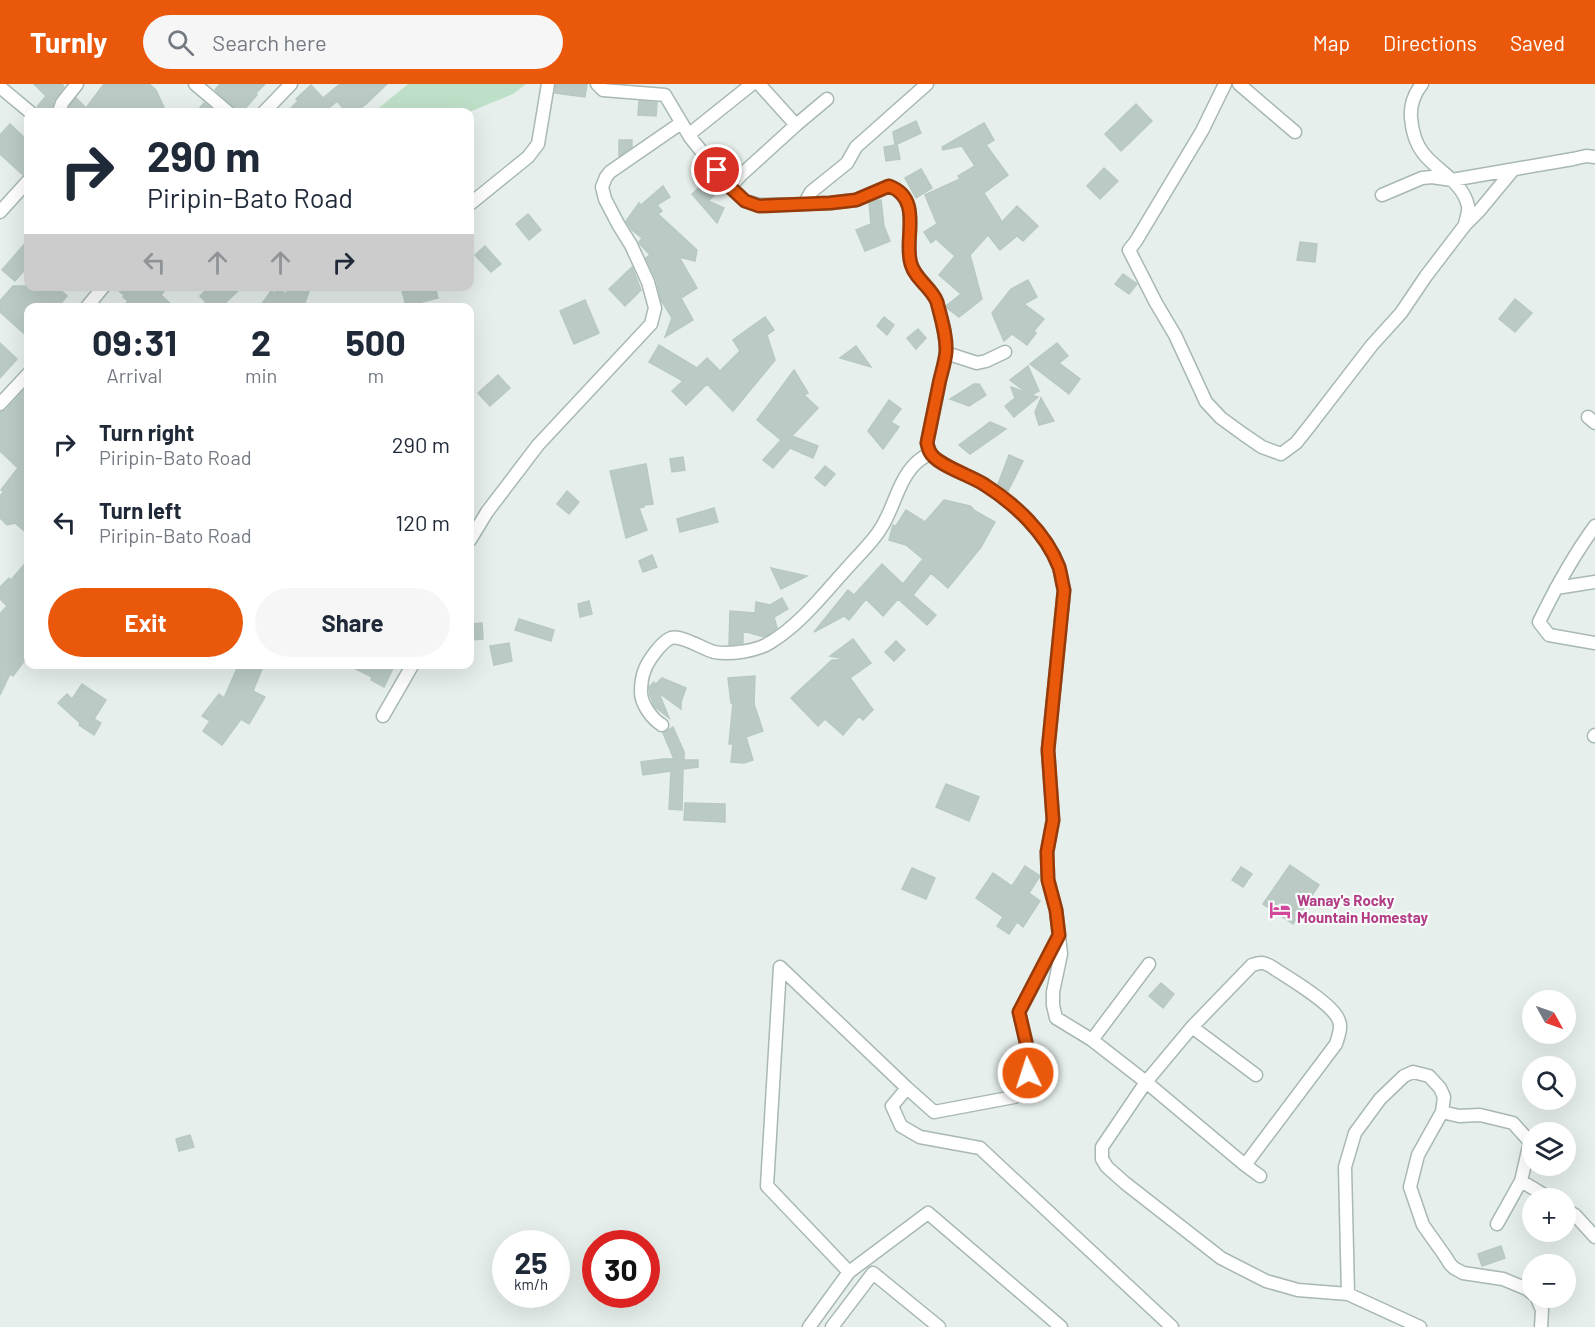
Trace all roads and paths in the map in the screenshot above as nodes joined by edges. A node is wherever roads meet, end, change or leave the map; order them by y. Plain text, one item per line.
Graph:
1 (77, 84) edge
2 (195, 84) edge
3 (291, 84) edge
4 (548, 84) edge
5 (597, 84) edge
6 (752, 84) edge
7 (759, 84) edge
8 (927, 84) edge
9 (1225, 84) edge
10 (1239, 84) edge
11 (1422, 84) edge
12 (0, 87) edge
13 (666, 90) edge
14 (827, 99) dead end
15 (25, 108) edge
16 (60, 108) edge
17 (223, 108) edge
18 (268, 108) edge
19 (681, 123) junction
20 (796, 124) junction
21 (1295, 132) dead end
22 (690, 137) junction
23 (1595, 157) edge
24 (1513, 170) junction
25 (1452, 180) junction
26 (24, 186) edge
27 (730, 187) junction
28 (1382, 195) dead end
29 (474, 201) edge
30 (807, 204) junction
31 (0, 212) edge
32 (1465, 225) junction
33 (100, 291) edge
34 (90, 303) edge
35 (946, 352) junction
36 (1005, 352) dead end
37 (24, 378) edge
38 (0, 404) edge
39 (930, 453) junction
40 (1595, 526) edge
41 (474, 533) edge
42 (1595, 582) edge
43 (1556, 588) junction
44 (1595, 643) edge
45 (410, 669) edge
46 (383, 716) dead end
47 (662, 725) dead end
48 (1059, 935) junction
49 (1149, 964) dead end
50 (1192, 1027) junction
51 (1092, 1040) junction
52 (1256, 1075) dead end
53 (1146, 1082) junction
54 (907, 1088) junction
55 (1442, 1112) junction
56 (1245, 1165) junction
57 (1260, 1176) dead end
58 (1521, 1181) junction
59 (1533, 1188) edge
60 (1576, 1216) edge
61 (1497, 1224) dead end
62 (1595, 1237) edge
63 (849, 1272) junction
64 (1522, 1287) edge
65 (1348, 1294) junction
66 (1541, 1308) edge
67 (809, 1327) edge
68 (832, 1327) edge
69 (939, 1327) edge
70 (1061, 1327) edge
71 (1172, 1327) edge
72 (1420, 1327) edge
73 (1541, 1327) edge

1 - 16 street
2 - 17 street
3 - 18 street
4 - 29 street
5 - 13 street
6 - 22 street
7 - 20 street
8 - 30 street
9 - 32 street
10 - 21 street
11 - 25 street
12 - 15 street
13 - 19 street
14 - 20 street
19 - 22 street
19 - 41 street
20 - 27 street
22 - 27 street
23 - 24 street
24 - 25 street
24 - 32 street
25 - 28 street
25 - 32 street
26 - 31 street
27 - 30 street
30 - 35 street
33 - 34 street
35 - 36 street
35 - 39 street
37 - 38 street
39 - 47 street
39 - 48 street
40 - 43 street
42 - 43 street
43 - 44 street
45 - 46 street
48 - 51 street
48 - 54 street
49 - 51 street
50 - 52 street
50 - 53 street
50 - 56 street
51 - 53 street
53 - 56 street
53 - 65 street
54 - 63 street
54 - 71 street
55 - 58 street
55 - 64 street
55 - 65 street
56 - 57 street
58 - 59 street
58 - 61 street
60 - 62 street
63 - 67 street
63 - 70 street
65 - 72 street
66 - 73 street
68 - 69 street

